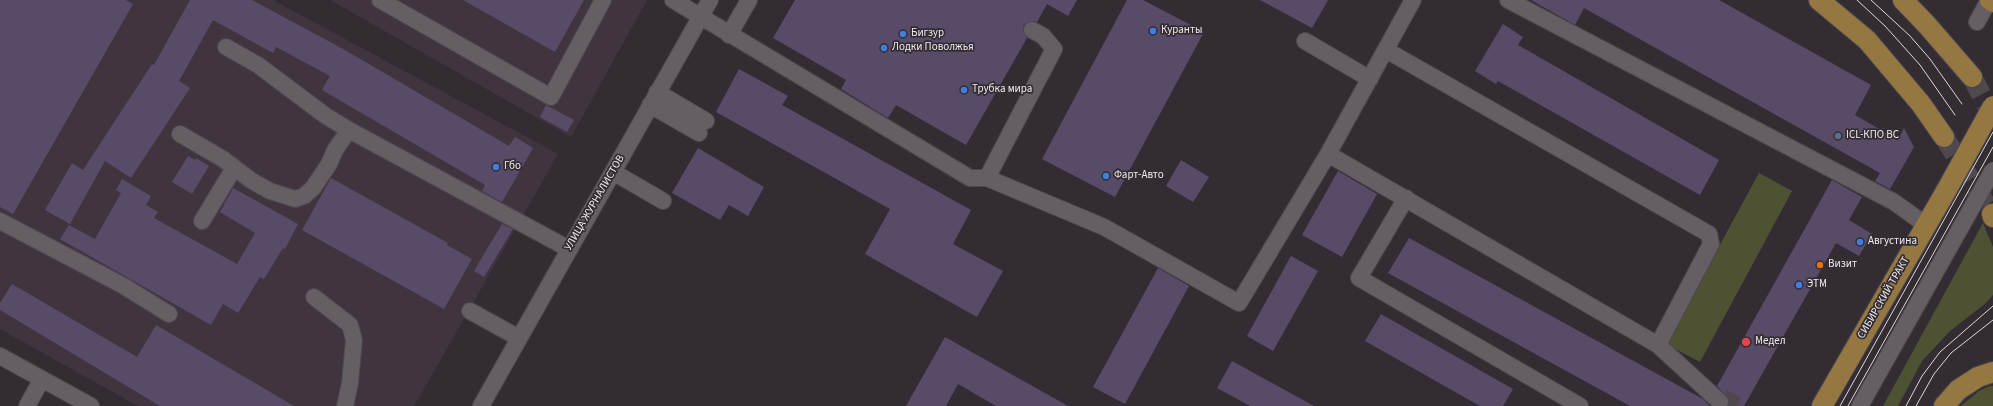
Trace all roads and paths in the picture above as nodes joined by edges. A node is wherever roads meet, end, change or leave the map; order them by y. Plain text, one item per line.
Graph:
1 (380, 0) edge
2 (604, 0) edge
3 (673, 0) edge
4 (710, 0) edge
5 (749, 0) edge
6 (1413, 0) edge
7 (1508, 0) edge
8 (1819, 0) edge
9 (1903, 0) edge
10 (1989, 0) edge
11 (1993, 2) edge
12 (700, 16) junction
13 (1976, 22) dead end
14 (1032, 30) dead end
15 (730, 35) junction
16 (1305, 41) dead end
17 (226, 47) dead end
18 (1386, 50) junction
19 (1972, 77) tunnel mouth
20 (1370, 79) junction
21 (654, 99) junction
22 (1993, 106) edge
23 (702, 127) dead end
24 (349, 130) junction
25 (180, 134) dead end
26 (1944, 137) tunnel mouth
27 (1328, 154) junction
28 (234, 168) junction
29 (1993, 170) edge
30 (612, 172) junction
31 (987, 178) junction
32 (1406, 198) junction
33 (662, 201) dead end
34 (0, 221) edge
35 (202, 221) dead end
36 (1926, 225) junction
37 (569, 249) junction
38 (314, 297) dead end
39 (470, 311) dead end
40 (169, 314) dead end
41 (519, 338) junction
42 (1658, 345) junction
43 (0, 356) edge
44 (1993, 372) edge
45 (42, 378) junction
46 (1721, 399) tunnel mouth
47 (27, 406) edge
48 (91, 406) edge
49 (345, 406) edge
50 (481, 406) edge
51 (1580, 406) edge
52 (1822, 406) edge
53 (1860, 406) edge
54 (1944, 406) edge

1 - 2 street
3 - 12 street
4 - 12 street, УЛИЦА ЖУРНАЛИСТОВ
5 - 15 street
6 - 18 street
7 - 36 street
8 - 26 main road
9 - 19 main road
10 - 11 main road
10 - 13 street
12 - 15 street
12 - 21 street, УЛИЦА ЖУРНАЛИСТОВ
14 - 31 street
15 - 31 street
16 - 20 street
17 - 24 street
18 - 20 street
18 - 42 street
20 - 27 street
21 - 23 street
21 - 30 street, УЛИЦА ЖУРНАЛИСТОВ
22 - 36 main road, СИБИРСКИЙ ТРАКТ, bridge
24 - 28 street
24 - 37 street
25 - 28 street
27 - 31 street
27 - 32 street
28 - 35 street
29 - 53 street, bridge
30 - 33 street
30 - 37 street, УЛИЦА ЖУРНАЛИСТОВ
32 - 42 street
32 - 51 street
34 - 40 street
36 - 52 main road, СИБИРСКИЙ ТРАКТ
37 - 41 street, УЛИЦА ЖУРНАЛИСТОВ
38 - 49 street
39 - 41 street
41 - 50 street, УЛИЦА ЖУРНАЛИСТОВ
42 - 46 street
43 - 45 street
44 - 54 main road
45 - 47 street
45 - 48 street

